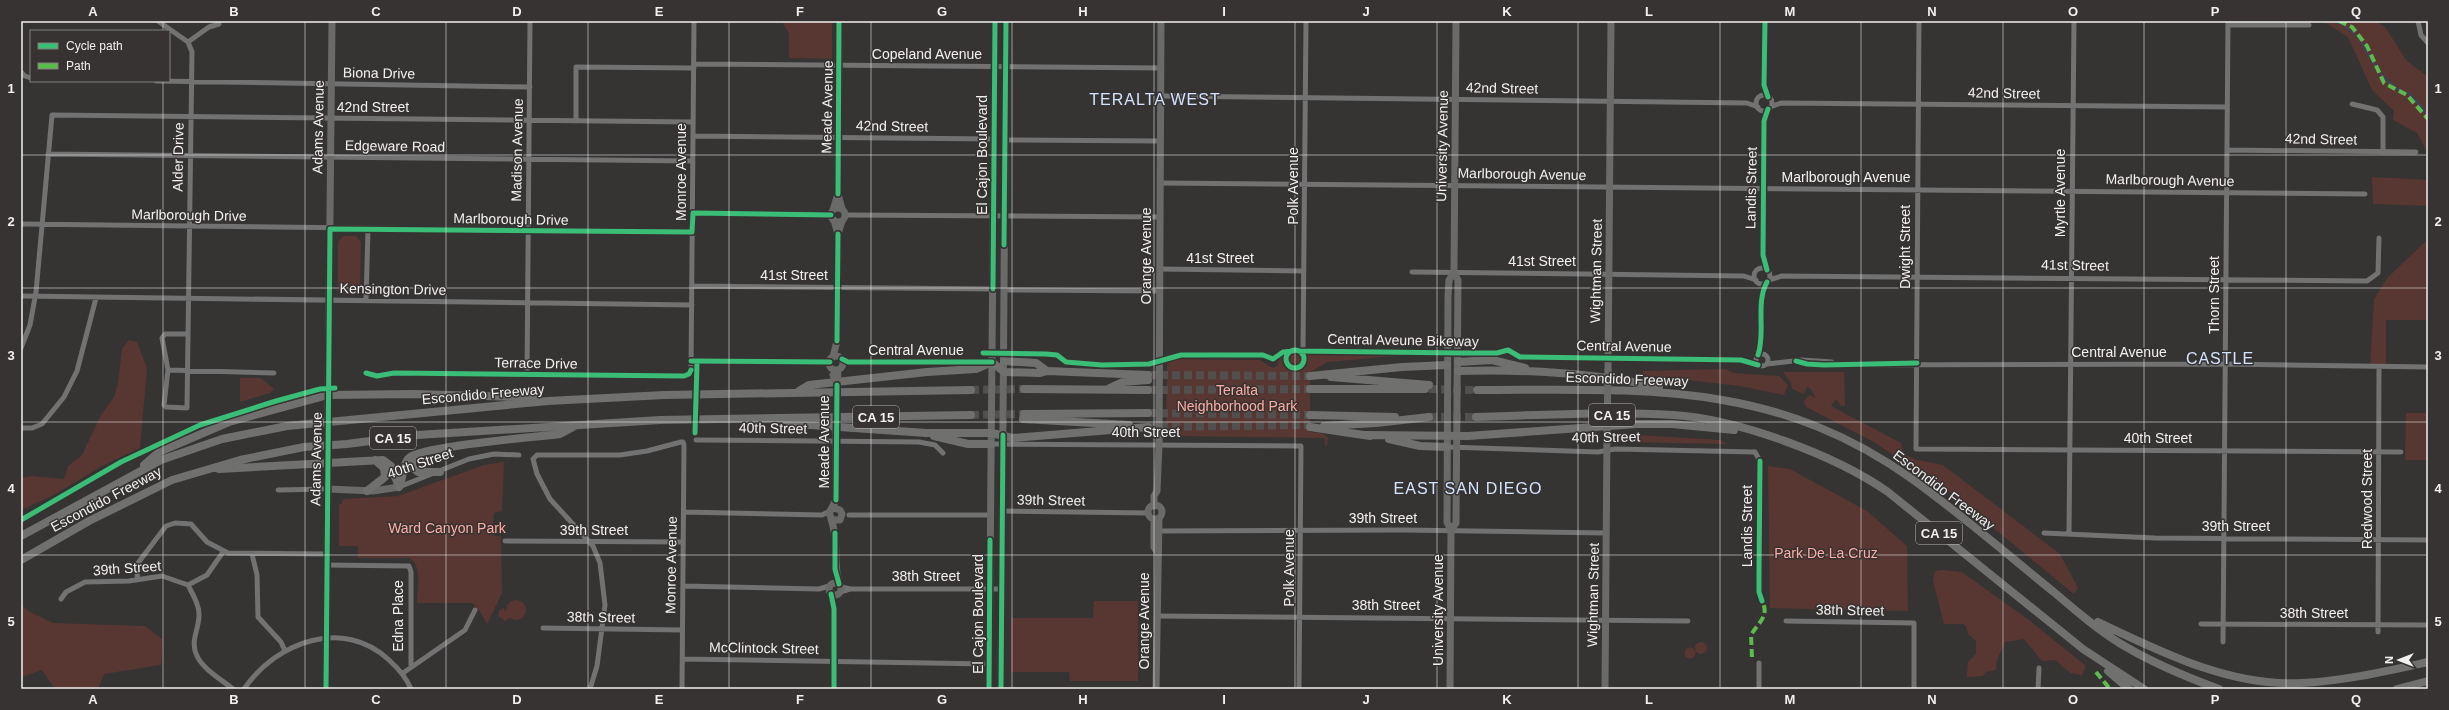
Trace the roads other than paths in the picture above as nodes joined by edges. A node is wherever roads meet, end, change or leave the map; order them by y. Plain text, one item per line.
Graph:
1 (158, 21) edge
2 (332, 21) edge
3 (530, 21) edge
4 (694, 21) edge
5 (840, 21) edge
6 (996, 21) edge
7 (1006, 21) edge
8 (1161, 21) edge
9 (1306, 21) edge
10 (1456, 21) edge
11 (1611, 21) edge
12 (1765, 21) edge
13 (1919, 21) edge
14 (2074, 21) edge
15 (2419, 22) edge
16 (2228, 23) edge
17 (219, 24) dead end
18 (2308, 25) dead end
19 (188, 42) junction
20 (2428, 43) edge
21 (840, 65) junction
22 (694, 66) junction
23 (995, 66) junction
24 (1006, 67) junction
25 (1161, 68) junction
26 (21, 72) edge
27 (30, 78) edge
28 (170, 81) edge
29 (192, 82) junction
30 (331, 84) junction
31 (1764, 85) junction
32 (530, 87) junction
33 (1161, 96) junction
34 (1759, 97) junction
35 (1769, 97) junction
36 (1305, 98) junction
37 (1456, 99) junction
38 (1610, 101) junction
39 (1747, 103) junction
40 (1781, 103) junction
41 (1919, 104) junction
42 (2352, 104) dead end
43 (2073, 106) junction
44 (2227, 107) junction
45 (1759, 108) junction
46 (1769, 108) junction
47 (191, 117) junction
48 (331, 119) junction
49 (530, 121) junction
50 (576, 121) junction
51 (1764, 121) junction
52 (693, 122) junction
53 (693, 136) junction
54 (839, 138) junction
55 (994, 139) junction
56 (1005, 140) junction
57 (1160, 141) junction
58 (2227, 150) junction
59 (2383, 152) junction
60 (2416, 152) dead end
61 (48, 154) junction
62 (190, 156) junction
63 (330, 157) junction
64 (529, 160) junction
65 (693, 161) junction
66 (1160, 183) junction
67 (1305, 184) junction
68 (1454, 186) junction
69 (1610, 187) junction
70 (1763, 188) junction
71 (1918, 190) junction
72 (2072, 191) junction
73 (2227, 192) junction
74 (838, 194) junction
75 (2365, 194) dead end
76 (692, 213) junction
77 (833, 215) junction
78 (843, 215) junction
79 (994, 216) junction
80 (1004, 216) junction
81 (1160, 217) junction
82 (21, 224) edge
83 (42, 224) junction
84 (189, 227) junction
85 (330, 229) junction
86 (368, 229) junction
87 (528, 231) junction
88 (692, 232) junction
89 (838, 234) junction
90 (2379, 238) dead end
91 (1763, 255) junction
92 (1159, 269) junction
93 (1757, 270) junction
94 (1768, 270) junction
95 (1304, 271) junction
96 (1412, 272) dead end
97 (1454, 272) junction
98 (1608, 273) junction
99 (1744, 276) junction
100 (1782, 276) junction
101 (1917, 276) junction
102 (2072, 277) junction
103 (2226, 279) junction
104 (1757, 281) junction
105 (1768, 281) junction
106 (692, 286) junction
107 (837, 288) junction
108 (993, 289) junction
109 (1004, 290) junction
110 (1159, 291) junction
111 (1762, 295) junction
112 (21, 296) edge
113 (36, 296) junction
114 (1448, 296) junction
115 (96, 298) junction
116 (188, 299) junction
117 (329, 300) junction
118 (366, 301) junction
119 (528, 303) junction
120 (692, 305) junction
121 (1458, 317) junction
122 (188, 334) junction
123 (1762, 340) junction
124 (837, 341) junction
125 (21, 348) edge
126 (1303, 350) dead end
127 (1508, 350) dead end
128 (1057, 355) dead end
129 (1758, 356) junction
130 (1767, 356) junction
131 (1608, 358) junction
132 (842, 359) junction
133 (1273, 359) dead end
134 (1741, 360) junction
135 (692, 361) junction
136 (1004, 361) junction
137 (1781, 361) junction
138 (831, 362) junction
139 (992, 362) junction
140 (1159, 362) junction
141 (1458, 362) junction
142 (1917, 363) junction
143 (1767, 364) junction
144 (2071, 364) junction
145 (2225, 364) junction
146 (1758, 365) junction
147 (1447, 366) junction
148 (842, 367) junction
149 (2379, 367) junction
150 (2428, 367) edge
151 (168, 370) junction
152 (188, 370) junction
153 (691, 370) joint
154 (1047, 371) junction
155 (1458, 371) junction
156 (1536, 371) junction
157 (1004, 372) junction
158 (274, 373) dead end
159 (527, 375) junction
160 (836, 375) junction
161 (377, 376) dead end
162 (1024, 389) tunnel mouth
163 (1107, 389) junction
164 (1310, 389) tunnel mouth
165 (971, 390) tunnel mouth
166 (1148, 390) tunnel mouth
167 (1477, 390) tunnel mouth
168 (799, 392) junction
169 (1693, 394) junction
170 (328, 395) junction
171 (548, 401) junction
172 (1148, 413) tunnel mouth
173 (971, 415) tunnel mouth
174 (1310, 415) tunnel mouth
175 (1476, 417) tunnel mouth
176 (781, 419) junction
177 (577, 425) junction
178 (21, 428) edge
179 (1748, 430) junction
180 (926, 433) junction
181 (992, 433) junction
182 (1003, 435) junction
183 (1365, 435) junction
184 (1446, 435) junction
185 (1457, 435) junction
186 (696, 440) dead end
187 (836, 442) junction
188 (991, 444) junction
189 (1003, 444) junction
190 (1159, 445) junction
191 (1302, 446) joint
192 (1447, 447) junction
193 (1457, 447) junction
194 (1916, 449) joint
195 (2070, 450) junction
196 (1607, 451) junction
197 (2224, 451) junction
198 (2379, 452) junction
199 (2401, 452) dead end
200 (943, 453) dead end
201 (519, 455) dead end
202 (412, 456) junction
203 (374, 460) junction
204 (1760, 461) joint
205 (211, 469) junction
206 (138, 471) junction
207 (440, 472) junction
208 (399, 487) junction
209 (328, 489) junction
210 (278, 490) dead end
211 (367, 491) junction
212 (836, 500) junction
213 (1157, 507) junction
214 (840, 510) junction
215 (830, 511) junction
216 (1003, 511) junction
217 (684, 512) junction
218 (1148, 513) junction
219 (822, 515) junction
220 (850, 515) junction
221 (991, 515) junction
222 (831, 519) junction
223 (1156, 519) junction
224 (840, 520) junction
225 (1159, 531) junction
226 (1301, 531) junction
227 (1451, 531) junction
228 (835, 533) junction
229 (1606, 533) junction
230 (2044, 533) dead end
231 (2070, 533) junction
232 (21, 536) edge
233 (2224, 538) junction
234 (2378, 539) junction
235 (2428, 540) edge
236 (505, 541) dead end
237 (589, 541) junction
238 (683, 542) junction
239 (224, 552) junction
240 (1157, 552) junction
241 (252, 554) junction
242 (327, 554) junction
243 (21, 560) edge
244 (327, 565) junction
245 (137, 579) junction
246 (188, 585) junction
247 (683, 586) junction
248 (835, 589) junction
249 (990, 589) junction
250 (1002, 589) junction
251 (1759, 592) dead end
252 (61, 599) dead end
253 (475, 610) dead end
254 (2082, 615) junction
255 (1157, 616) junction
256 (1300, 617) junction
257 (1450, 618) junction
258 (1605, 620) junction
259 (1786, 621) dead end
260 (1688, 622) dead end
261 (2201, 624) dead end
262 (2223, 625) junction
263 (2378, 625) junction
264 (2428, 625) edge
265 (544, 628) dead end
266 (602, 629) junction
267 (682, 630) junction
268 (2378, 632) dead end
269 (326, 638) junction
270 (2223, 642) dead end
271 (2083, 650) junction
272 (285, 651) junction
273 (682, 659) junction
274 (834, 661) junction
275 (2428, 662) edge
276 (1760, 663) dead end
277 (989, 664) junction
278 (411, 667) junction
279 (2038, 668) dead end
280 (403, 673) junction
281 (2428, 681) edge
282 (233, 689) edge
283 (244, 689) edge
284 (326, 689) edge
285 (411, 689) edge
286 (590, 689) edge
287 (682, 689) edge
288 (834, 689) edge
289 (989, 689) edge
290 (1001, 689) edge
291 (1156, 689) edge
292 (1300, 689) edge
293 (1450, 689) edge
294 (1605, 689) edge
295 (1759, 689) edge
296 (1914, 689) edge
297 (2038, 689) edge
298 (2129, 689) edge
299 (2144, 689) edge
300 (2219, 689) edge
301 (2398, 689) edge

1 - 19 street
2 - 30 main road, Adams Avenue
3 - 32 street, Madison Avenue
4 - 22 street, Monroe Avenue
5 - 21 main road, Meade Avenue
6 - 23 main road, El Cajon Boulevard
7 - 24 main road, El Cajon Boulevard
8 - 25 main road, Orange Avenue
9 - 36 street, Polk Avenue
10 - 37 main road, University Avenue
11 - 38 main road, Wightman Street
12 - 31 street
13 - 41 street, Dwight Street
14 - 43 street, Myrtle Avenue
15 - 20 street
16 - 18 street
16 - 44 street, Thorn Street
17 - 19 street
19 - 29 street, Alder Drive
21 - 22 street, Copeland Avenue
21 - 23 street, Copeland Avenue
21 - 54 main road, Meade Avenue
22 - 50 street, Copeland Avenue
22 - 52 street, Monroe Avenue
23 - 24 street, Copeland Avenue
23 - 55 main road, El Cajon Boulevard
24 - 25 street, Copeland Avenue
24 - 56 main road, El Cajon Boulevard
25 - 33 main road, Orange Avenue
26 - 27 street
28 - 29 street, Biona Drive
29 - 30 street, Biona Drive
29 - 47 street, Alder Drive
30 - 32 street, Biona Drive
30 - 48 main road, Adams Avenue
31 - 34 street
31 - 35 street
32 - 49 street, Madison Avenue
33 - 36 street, 42nd Street
33 - 57 main road, Orange Avenue
34 - 35 street, 42nd Street
34 - 39 street, 42nd Street
34 - 45 street, Landis Street
35 - 40 street, 42nd Street
35 - 46 street, Landis Street
36 - 37 street, 42nd Street
36 - 67 street, Polk Avenue
37 - 38 street, 42nd Street
37 - 68 main road, University Avenue
38 - 39 street, 42nd Street
38 - 69 main road, Wightman Street
39 - 45 street, 42nd Street
40 - 41 street, 42nd Street
40 - 46 street, 42nd Street
41 - 43 street, 42nd Street
41 - 71 street, Dwight Street
42 - 59 street
43 - 44 street, 42nd Street
43 - 72 street, Myrtle Avenue
44 - 58 street, Thorn Street
45 - 46 street, 42nd Street
45 - 51 street, Landis Street
46 - 51 street, Landis Street
47 - 48 street, 42nd Street
47 - 61 street, 42nd Street
47 - 62 street, Alder Drive
48 - 49 street, 42nd Street
48 - 63 main road, Adams Avenue
49 - 50 street, 42nd Street
49 - 64 street, Madison Avenue
50 - 52 street, 42nd Street
51 - 70 street, Landis Street
52 - 53 street, Monroe Avenue
53 - 54 street, 42nd Street
53 - 65 street, Monroe Avenue
54 - 55 street, 42nd Street
54 - 74 main road, Meade Avenue
55 - 79 main road, El Cajon Boulevard
56 - 57 street
56 - 80 main road, El Cajon Boulevard
57 - 66 main road, Orange Avenue
58 - 59 street, 42nd Street
58 - 73 street, Thorn Street
59 - 60 street, 42nd Street
61 - 62 street, Edgeware Road
61 - 83 street
62 - 63 street, Edgeware Road
62 - 84 street, Alder Drive
63 - 64 street, Edgeware Road
63 - 85 main road, Adams Avenue
64 - 65 street, Edgeware Road
64 - 87 street, Madison Avenue
65 - 76 street, Monroe Avenue
66 - 67 street, Marlborough Avenue
66 - 81 main road, Orange Avenue
67 - 68 street, Marlborough Avenue
67 - 95 street, Polk Avenue
68 - 69 street, Marlborough Avenue
68 - 97 main road, University Avenue
69 - 70 street, Marlborough Avenue
69 - 98 main road, Wightman Street
70 - 71 street, Marlborough Avenue
70 - 91 street, Landis Street
71 - 72 street, Marlborough Avenue
71 - 101 street, Dwight Street
72 - 73 street, Marlborough Avenue
72 - 102 street, Myrtle Avenue
73 - 75 street, Marlborough Avenue
73 - 103 street, Thorn Street
74 - 77 main road, Meade Avenue
74 - 78 main road, Meade Avenue
76 - 77 street
76 - 88 street, Monroe Avenue
77 - 78 main road
77 - 78 main road
77 - 89 main road
78 - 79 street
78 - 89 main road
79 - 80 street
79 - 108 main road, El Cajon Boulevard
80 - 81 street
80 - 109 main road, El Cajon Boulevard
81 - 92 main road, Orange Avenue
82 - 83 street, Marlborough Drive
83 - 84 street, Marlborough Drive
83 - 113 street
84 - 85 street, Marlborough Drive
84 - 116 street, Alder Drive
85 - 86 street, Marlborough Drive
85 - 117 main road, Adams Avenue
86 - 87 street, Marlborough Drive
86 - 118 street
87 - 88 street, Marlborough Drive
87 - 119 street, Madison Avenue
88 - 106 street, Monroe Avenue
89 - 107 main road
90 - 103 street, 41st Street
91 - 93 street, Landis Street
91 - 94 street, Landis Street
92 - 95 street, 41st Street
92 - 110 main road, Orange Avenue
93 - 94 street
93 - 99 street, 41st Street
93 - 104 street, Landis Street
94 - 100 street, 41st Street
94 - 105 street, Landis Street
95 - 126 street, Polk Avenue
96 - 97 street, 41st Street
97 - 98 street, 41st Street
97 - 114 main road, University Avenue
97 - 121 main road, University Avenue
98 - 99 street, 41st Street
98 - 131 main road, Wightman Street
99 - 104 street, 41st Street
100 - 101 street, 41st Street
100 - 105 street, 41st Street
101 - 102 street, 41st Street
101 - 142 street, Dwight Street
102 - 103 street, 41st Street
102 - 144 street, Myrtle Avenue
103 - 145 street, Thorn Street
104 - 105 street, 41st Street
104 - 111 street
105 - 111 street
106 - 107 street, 41st Street
106 - 120 street, Monroe Avenue
107 - 108 street, 41st Street
107 - 124 main road
108 - 139 main road, El Cajon Boulevard
109 - 110 street
109 - 136 main road, El Cajon Boulevard
110 - 140 main road, Orange Avenue
111 - 123 street
112 - 113 street, Kensington Drive
113 - 115 street, Kensington Drive
113 - 125 street
114 - 121 main road
114 - 147 main road, University Avenue
115 - 116 street, Kensington Drive
115 - 178 street
116 - 117 street, Kensington Drive
116 - 122 street, Alder Drive
117 - 118 street, Kensington Drive
117 - 170 main road, Adams Avenue
118 - 119 street, Kensington Drive
119 - 120 street, Kensington Drive
119 - 159 street, Madison Avenue
120 - 135 street, Monroe Avenue
121 - 141 main road, University Avenue
122 - 151 street
122 - 152 street, Alder Drive
123 - 129 street
123 - 130 street
124 - 132 main road
124 - 138 main road
127 - 131 street, Central Avenue
128 - 140 street
129 - 130 street, Central Avenue
129 - 134 street, Central Avenue
129 - 146 street
130 - 137 street, Central Avenue
130 - 143 street
131 - 134 street, Central Avenue
131 - 196 main road, Wightman Street, bridge
132 - 138 main road
132 - 139 street, Central Avenue
132 - 148 main road
133 - 140 street
134 - 146 street, Central Avenue
135 - 138 street
135 - 153 street, Monroe Avenue
136 - 154 highway
136 - 157 main road, El Cajon Boulevard
137 - 142 street, Central Avenue
137 - 143 street, Central Avenue
138 - 148 main road
138 - 160 main road, Meade Avenue
139 - 157 highway
139 - 168 highway
139 - 181 main road, El Cajon Boulevard
140 - 190 main road, Orange Avenue
141 - 155 main road, University Avenue
141 - 156 highway
142 - 144 street, Central Avenue
142 - 194 street, Dwight Street
143 - 146 street, Central Avenue
144 - 145 street, Central Avenue
144 - 195 street, Myrtle Avenue
145 - 149 street, Central Avenue
145 - 197 street, Thorn Street
147 - 155 main road
147 - 164 highway
147 - 184 main road, University Avenue
148 - 160 main road
149 - 150 street, Central Avenue
149 - 198 street, Redwood Street
151 - 152 street
151 - 152 street, Alder Drive
152 - 158 street
153 - 159 street, Terrace Drive
154 - 157 highway
154 - 163 highway
155 - 156 highway
155 - 185 main road, University Avenue
156 - 169 highway
157 - 182 main road, El Cajon Boulevard
159 - 161 street, Terrace Drive
160 - 187 main road, Meade Avenue, bridge
162 - 163 highway
163 - 166 highway
165 - 168 highway, Escondido Freeway / CA 15
167 - 169 highway, Escondido Freeway / CA 15
168 - 171 highway, Escondido Freeway / CA 15
169 - 254 highway, Escondido Freeway / CA 15
170 - 171 highway
170 - 206 highway
170 - 209 main road, Adams Avenue, bridge
171 - 206 highway, Escondido Freeway / CA 15
172 - 182 highway
173 - 176 highway, Escondido Freeway / CA 15
174 - 183 highway
175 - 179 highway, CA 15
176 - 177 highway, Escondido Freeway / CA 15
176 - 180 highway
177 - 202 highway
177 - 205 highway, Escondido Freeway / CA 15
179 - 185 highway
179 - 271 highway, CA 15
180 - 181 highway
180 - 188 highway
181 - 182 highway
181 - 188 main road, El Cajon Boulevard
182 - 189 main road, El Cajon Boulevard
183 - 184 highway
183 - 192 highway
184 - 185 highway
184 - 192 main road, University Avenue
185 - 193 main road, University Avenue
186 - 187 street, 40th Street
187 - 200 street, 40th Street
187 - 212 main road, Meade Avenue
188 - 189 street, 40th Street
188 - 221 main road, El Cajon Boulevard
189 - 190 street, 40th Street
189 - 216 main road, El Cajon Boulevard
190 - 191 street, 40th Street
190 - 213 main road, Orange Avenue
191 - 226 street, Polk Avenue
192 - 193 street, 40th Street
192 - 227 main road, University Avenue
193 - 196 street, 40th Street
193 - 227 main road, University Avenue
194 - 195 street, 40th Street
195 - 197 street, 40th Street
195 - 231 street, Myrtle Avenue
196 - 204 street, 40th Street
196 - 229 main road, Wightman Street
197 - 198 street, 40th Street
197 - 233 street, Thorn Street
198 - 199 street, 40th Street
198 - 234 street, Redwood Street
201 - 207 street, 40th Street
202 - 207 highway
202 - 208 highway
203 - 205 highway
203 - 208 highway
203 - 211 highway
204 - 251 street, Landis Street
205 - 243 highway, Escondido Freeway / CA 15
206 - 232 highway, Escondido Freeway / CA 15
207 - 208 street, 40th Street
208 - 211 main road, 40th Street
209 - 210 street
209 - 211 main road, 40th Street
209 - 242 main road, Adams Avenue
212 - 214 main road, Meade Avenue
212 - 215 main road, Meade Avenue
213 - 218 main road
213 - 223 main road, Orange Avenue
214 - 215 main road, Meade Avenue
214 - 220 street
214 - 224 main road, Meade Avenue
215 - 219 street
215 - 222 main road, Meade Avenue
216 - 218 street, 39th Street
216 - 250 main road, El Cajon Boulevard
217 - 219 street
217 - 237 street, Monroe Avenue
217 - 238 street, Monroe Avenue
218 - 223 main road
219 - 222 street
220 - 221 street
220 - 224 street
221 - 249 main road, El Cajon Boulevard
222 - 224 main road
222 - 228 main road, Meade Avenue
223 - 225 main road, Orange Avenue
223 - 240 main road, Orange Avenue
224 - 228 main road, Meade Avenue
225 - 226 street, 39th Street
225 - 240 main road, Orange Avenue
226 - 227 street, 39th Street
226 - 256 street, Polk Avenue
227 - 229 street, 39th Street
227 - 257 main road, University Avenue
228 - 248 main road, Meade Avenue
229 - 258 main road, Wightman Street
230 - 231 street, 39th Street
231 - 233 street, 39th Street
233 - 234 street, 39th Street
233 - 262 street, Thorn Street
234 - 235 street, 39th Street
234 - 263 street, Redwood Street
236 - 237 street, 39th Street
237 - 238 street, 39th Street
237 - 266 street
238 - 247 street, Monroe Avenue
239 - 241 street
239 - 245 street
239 - 246 street
240 - 255 main road, Orange Avenue
241 - 242 street
241 - 272 street
242 - 244 main road, Adams Avenue
244 - 269 main road, Adams Avenue
244 - 278 street, Edna Place
245 - 246 street, 39th Street
245 - 252 street, 39th Street
246 - 282 street
247 - 248 street, 38th Street
247 - 267 street, Monroe Avenue
248 - 249 street, 38th Street
248 - 274 main road, Meade Avenue
249 - 250 street, 38th Street
249 - 277 main road, El Cajon Boulevard
250 - 290 main road, El Cajon Boulevard
253 - 278 street
254 - 275 highway
254 - 300 highway, Escondido Freeway / CA 15
255 - 256 street, 38th Street
255 - 291 main road, Orange Avenue
256 - 257 street, 38th Street
256 - 292 street, Polk Avenue
257 - 258 street, 38th Street
257 - 293 main road, University Avenue
258 - 260 street, 38th Street
258 - 294 main road, Wightman Street
259 - 296 street, 38th Street
261 - 262 street, 38th Street
262 - 263 street, 38th Street
262 - 270 street, Thorn Street
263 - 264 street, 38th Street
263 - 268 street, Redwood Street
265 - 266 street, 38th Street
266 - 267 street, 38th Street
266 - 286 street
267 - 273 street, Monroe Avenue
269 - 272 street
269 - 280 street
269 - 284 main road, Adams Avenue
271 - 298 highway
271 - 299 highway, CA 15
272 - 283 street
273 - 274 street, McClintock Street
273 - 287 street, Monroe Avenue
274 - 277 street, McClintock Street
274 - 288 main road, Meade Avenue
276 - 295 street
277 - 289 main road, El Cajon Boulevard
278 - 280 street
279 - 297 street
280 - 285 street
281 - 301 highway

